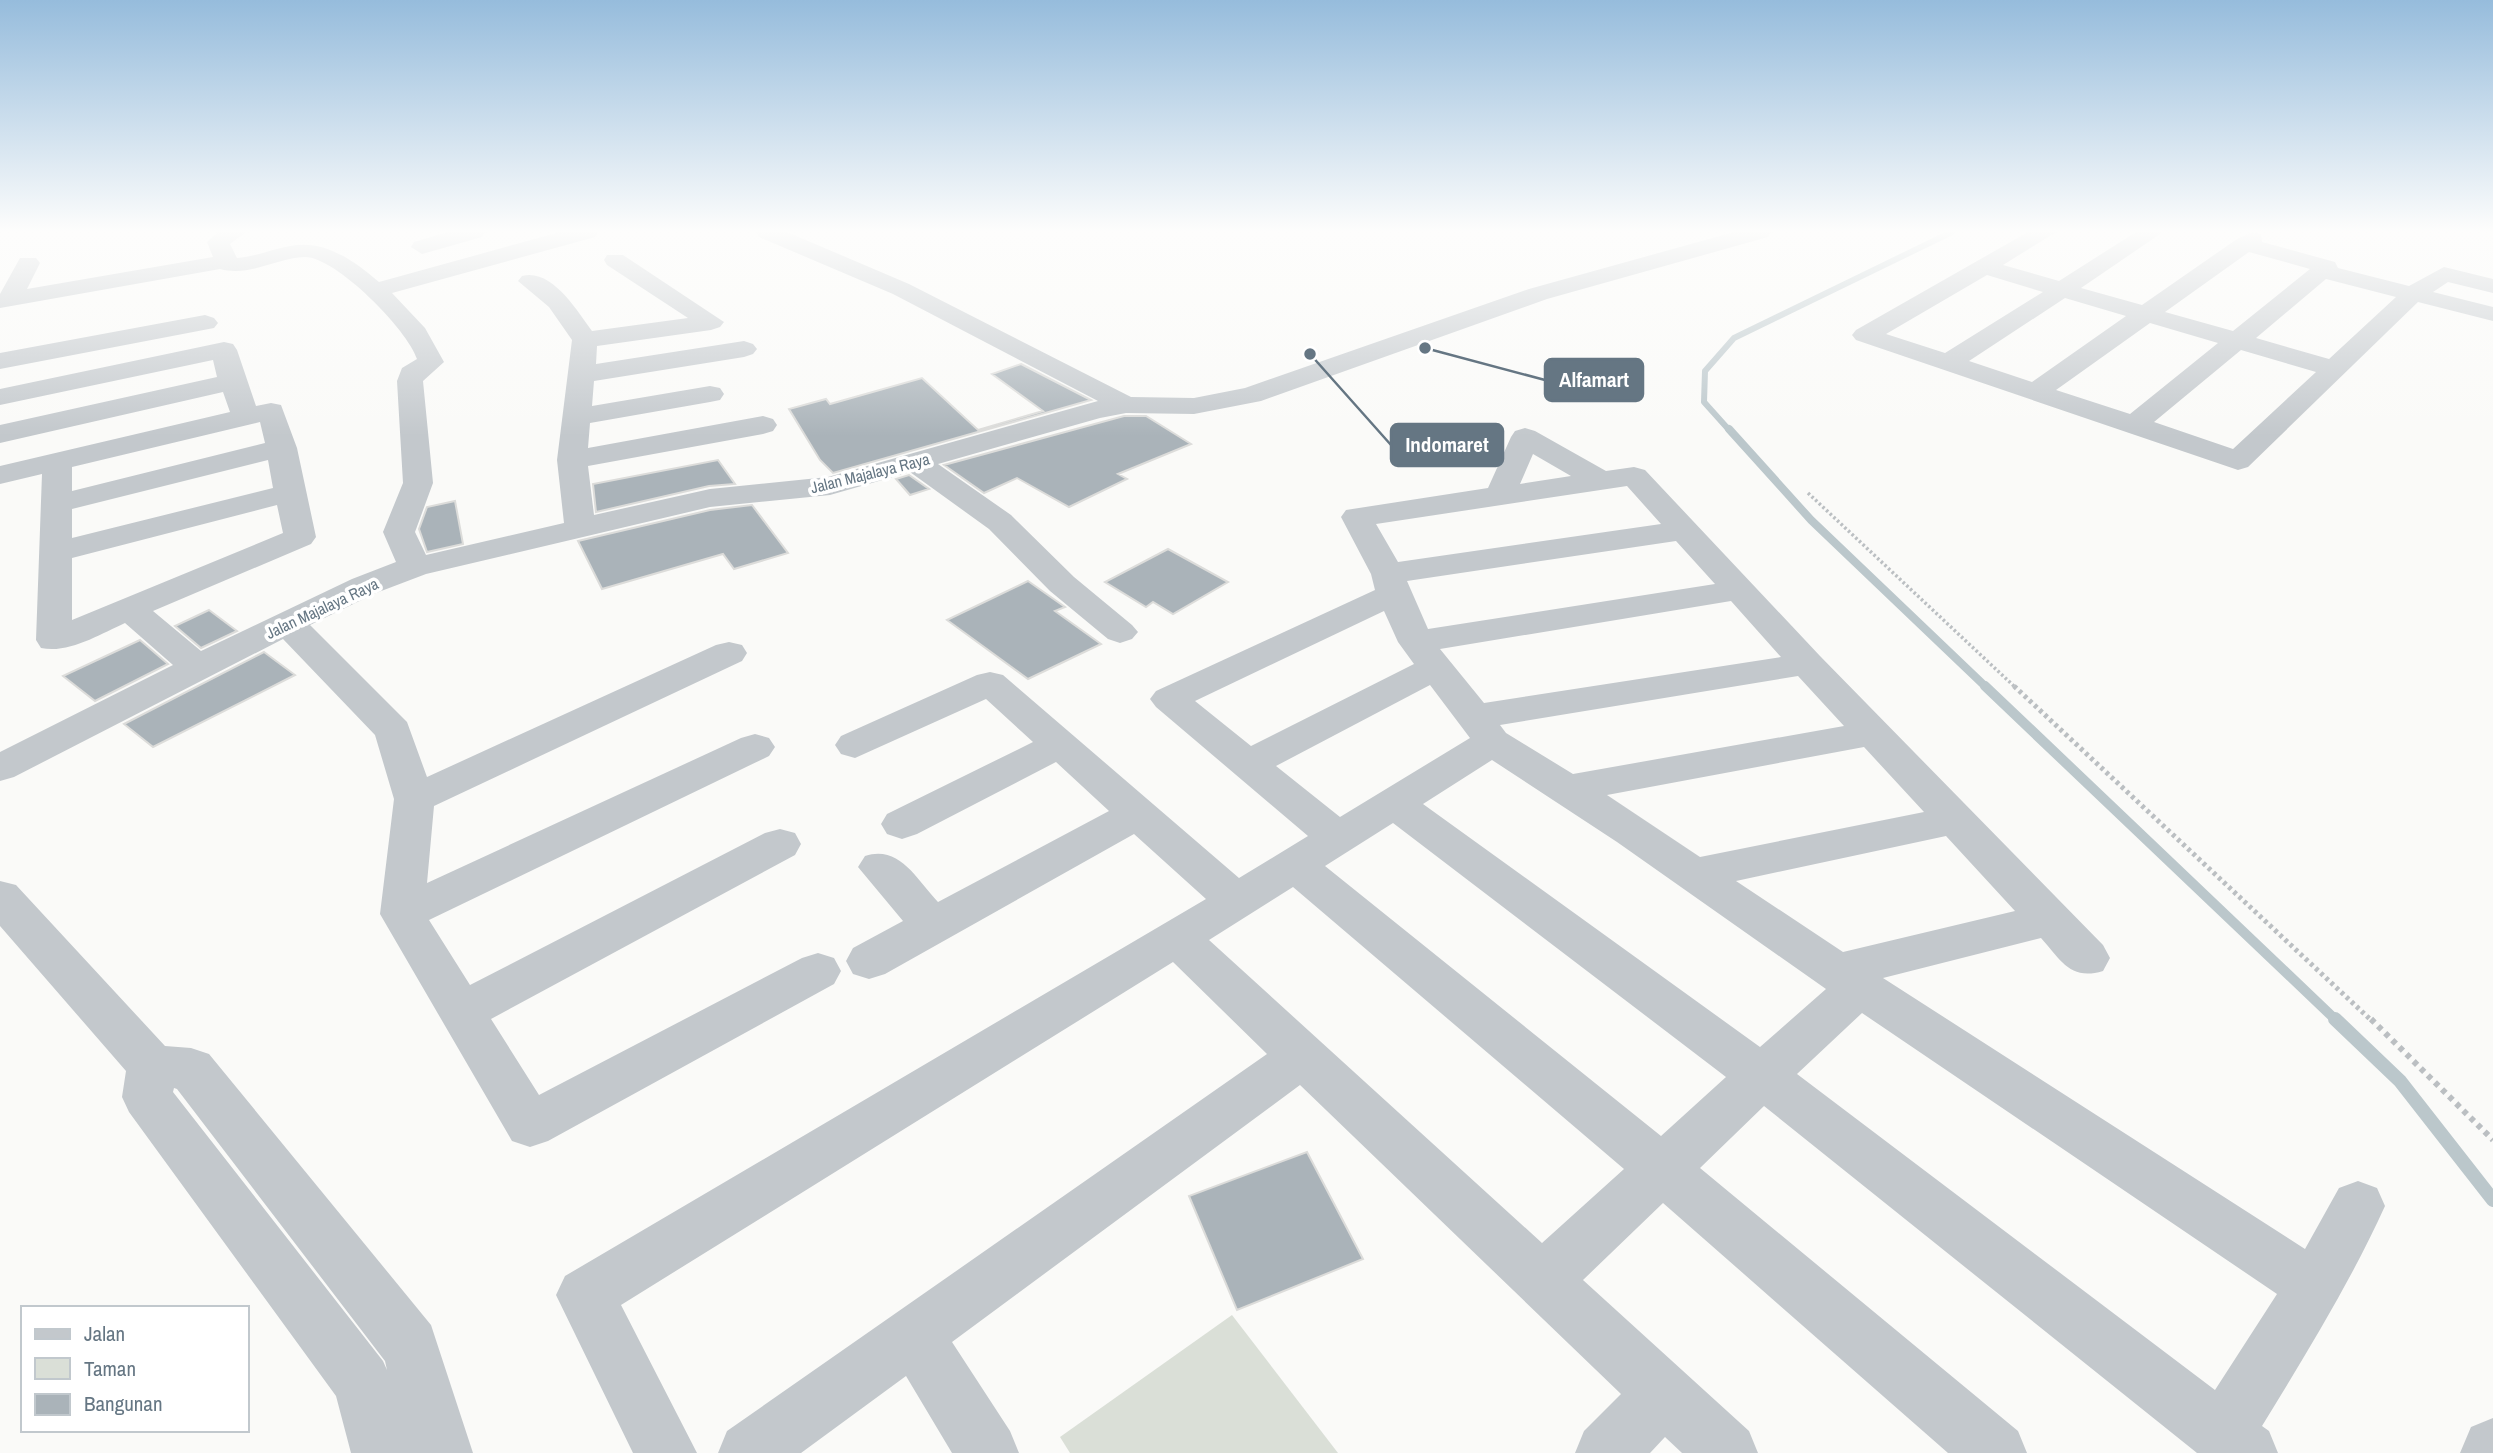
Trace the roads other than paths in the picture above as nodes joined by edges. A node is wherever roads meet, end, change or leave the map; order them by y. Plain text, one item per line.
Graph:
1 (384, 300) edge
2 (555, 300) edge
3 (677, 300) edge
4 (922, 300) edge
5 (1521, 300) edge
6 (1927, 300) edge
7 (2047, 300) edge
8 (2096, 300) edge
9 (2166, 300) edge
10 (2287, 300) edge
11 (2407, 300) edge
12 (2436, 300) edge
13 (2146, 314) junction
14 (2493, 314) edge
15 (205, 323) dead end
16 (585, 340) junction
17 (2237, 340) junction
18 (744, 349) dead end
19 (0, 361) edge
20 (1948, 363) junction
21 (2334, 369) junction
22 (579, 375) junction
23 (232, 382) junction
24 (2035, 392) junction
25 (710, 394) dead end
26 (0, 397) edge
27 (1126, 405) junction
28 (246, 416) junction
29 (576, 417) junction
30 (763, 425) dead end
31 (2134, 425) junction
32 (0, 434) edge
33 (282, 448) junction
34 (572, 460) junction
35 (57, 462) junction
36 (915, 462) junction
37 (0, 475) edge
38 (1601, 481) junction
39 (289, 493) junction
40 (1500, 496) junction
41 (55, 504) junction
42 (580, 526) junction
43 (1683, 530) junction
44 (55, 552) junction
45 (415, 566) junction
46 (1391, 584) junction
47 (1738, 590) junction
48 (129, 609) junction
49 (288, 623) junction
50 (1120, 632) dead end
51 (729, 653) dead end
52 (1426, 655) junction
53 (1807, 664) junction
54 (197, 667) junction
55 (1484, 729) junction
56 (1873, 733) junction
57 (1060, 744) junction
58 (855, 746) dead end
59 (755, 747) dead end
60 (1248, 765) junction
61 (0, 768) edge
62 (1570, 789) junction
63 (414, 799) junction
64 (1394, 803) junction
65 (1138, 813) junction
66 (1956, 820) junction
67 (902, 824) dead end
68 (1338, 838) junction
69 (780, 844) dead end
70 (1295, 865) junction
71 (880, 867) dead end
72 (1697, 873) junction
73 (0, 897) edge
74 (1237, 901) junction
75 (401, 914) junction
76 (2050, 919) junction
77 (933, 926) junction
78 (1177, 938) junction
79 (2087, 958) dead end
80 (869, 961) dead end
81 (818, 971) dead end
82 (1848, 980) junction
83 (462, 1012) junction
84 (1302, 1056) junction
85 (152, 1066) junction
86 (1762, 1076) junction
87 (1662, 1169) junction
88 (2358, 1206) dead end
89 (1544, 1279) junction
90 (2315, 1287) junction
91 (914, 1335) junction
92 (1665, 1394) junction
93 (2234, 1443) edge
94 (382, 1453) edge
95 (442, 1453) edge
96 (666, 1453) edge
97 (749, 1453) edge
98 (988, 1453) edge
99 (1606, 1453) edge
100 (1727, 1453) edge
101 (1996, 1453) edge

1 - 45 street
2 - 16 street
3 - 16 street
4 - 27 street
5 - 27 street, Jalan Majalaya Raya
6 - 20 street
7 - 20 street
8 - 13 street
9 - 13 street
10 - 17 street
11 - 21 street
12 - 14 street
13 - 17 street
13 - 24 street
15 - 19 street
16 - 22 street
17 - 21 street
17 - 31 street
18 - 22 street
20 - 24 street
21 - 31 street
22 - 29 street
23 - 26 street
23 - 28 street
23 - 32 street
24 - 31 street
25 - 29 street
27 - 36 street, Jalan Majalaya Raya
28 - 33 street
28 - 35 street
29 - 34 street
30 - 34 street
33 - 39 street
33 - 41 street
34 - 42 street
35 - 37 street
35 - 41 street
36 - 42 street, Jalan Majalaya Raya
36 - 50 street
38 - 40 street
38 - 40 street
38 - 43 street
39 - 44 street
39 - 48 street
40 - 46 street
41 - 44 street
42 - 45 street, Jalan Majalaya Raya
43 - 46 street
43 - 47 street
44 - 48 street
45 - 49 street, Jalan Majalaya Raya
46 - 52 street
46 - 60 street
47 - 52 street
47 - 53 street
48 - 54 street
49 - 54 street, Jalan Majalaya Raya
49 - 63 street
51 - 63 street
52 - 55 street
52 - 60 street
53 - 55 street
53 - 56 street
54 - 61 street, Jalan Majalaya Raya
55 - 62 street
55 - 64 street
56 - 62 street
56 - 66 street
57 - 58 street
57 - 65 street
57 - 67 street
59 - 75 street
60 - 68 street
62 - 72 street
63 - 75 street
64 - 68 street
64 - 86 street
65 - 74 street
65 - 77 street
66 - 72 street
66 - 76 street
68 - 70 street
69 - 83 street
70 - 74 street
70 - 87 street
71 - 77 street
72 - 82 street
73 - 85 street
74 - 78 street
75 - 83 street
76 - 79 street
76 - 82 street
77 - 80 street
78 - 84 street
78 - 96 street
81 - 83 street
82 - 86 street
82 - 90 street
84 - 89 street
84 - 91 street
85 - 94 street
85 - 95 street
86 - 87 street
86 - 93 street
87 - 89 street
87 - 101 street
88 - 90 street
89 - 92 street
90 - 93 street
91 - 97 street
91 - 98 street
92 - 99 street
92 - 100 street

